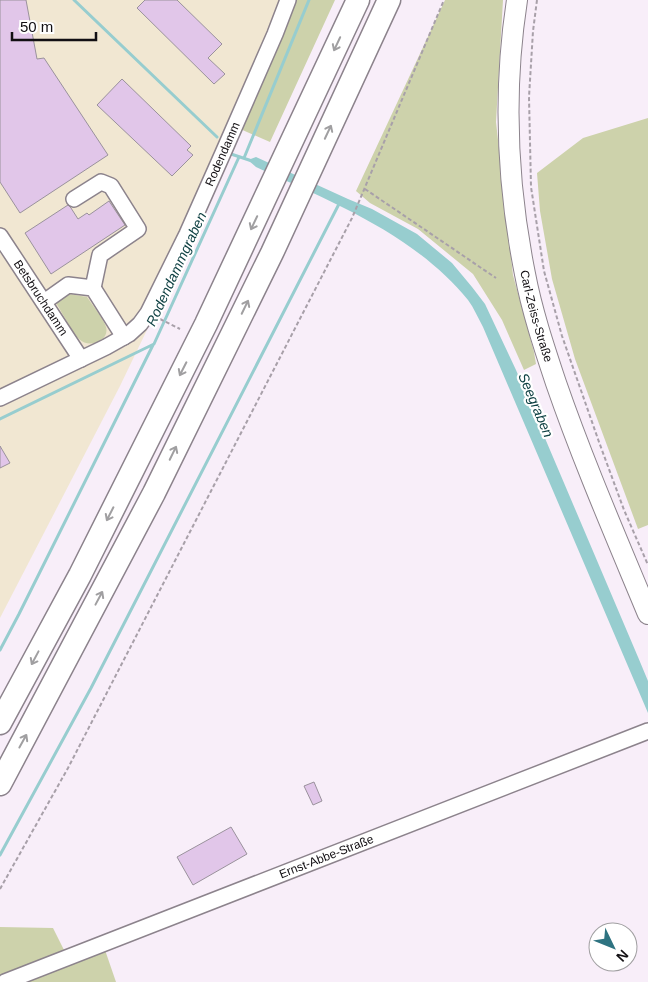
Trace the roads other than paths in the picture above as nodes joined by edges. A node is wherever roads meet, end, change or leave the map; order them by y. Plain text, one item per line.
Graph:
1 (288, 0) edge
2 (358, 0) edge
3 (389, 0) edge
4 (517, 0) edge
5 (74, 199) dead end
6 (0, 236) edge
7 (93, 288) junction
8 (44, 302) junction
9 (124, 337) junction
10 (81, 359) junction
11 (0, 398) edge
12 (648, 614) edge
13 (0, 723) edge
14 (647, 732) edge
15 (0, 784) edge
16 (5, 982) edge

1 - 9 street, Rodendamm
2 -> 13 highway
15 -> 3 highway
4 - 12 main road, Carl-Zeiss-Straße
5 - 7 street
6 - 8 street, Betsbruchdamm
7 - 8 street
7 - 9 street
8 - 10 street, Betsbruchdamm
9 - 10 street, Rodendamm
10 - 11 street, Rodendamm
14 - 16 street, Ernst-Abbe-Straße

